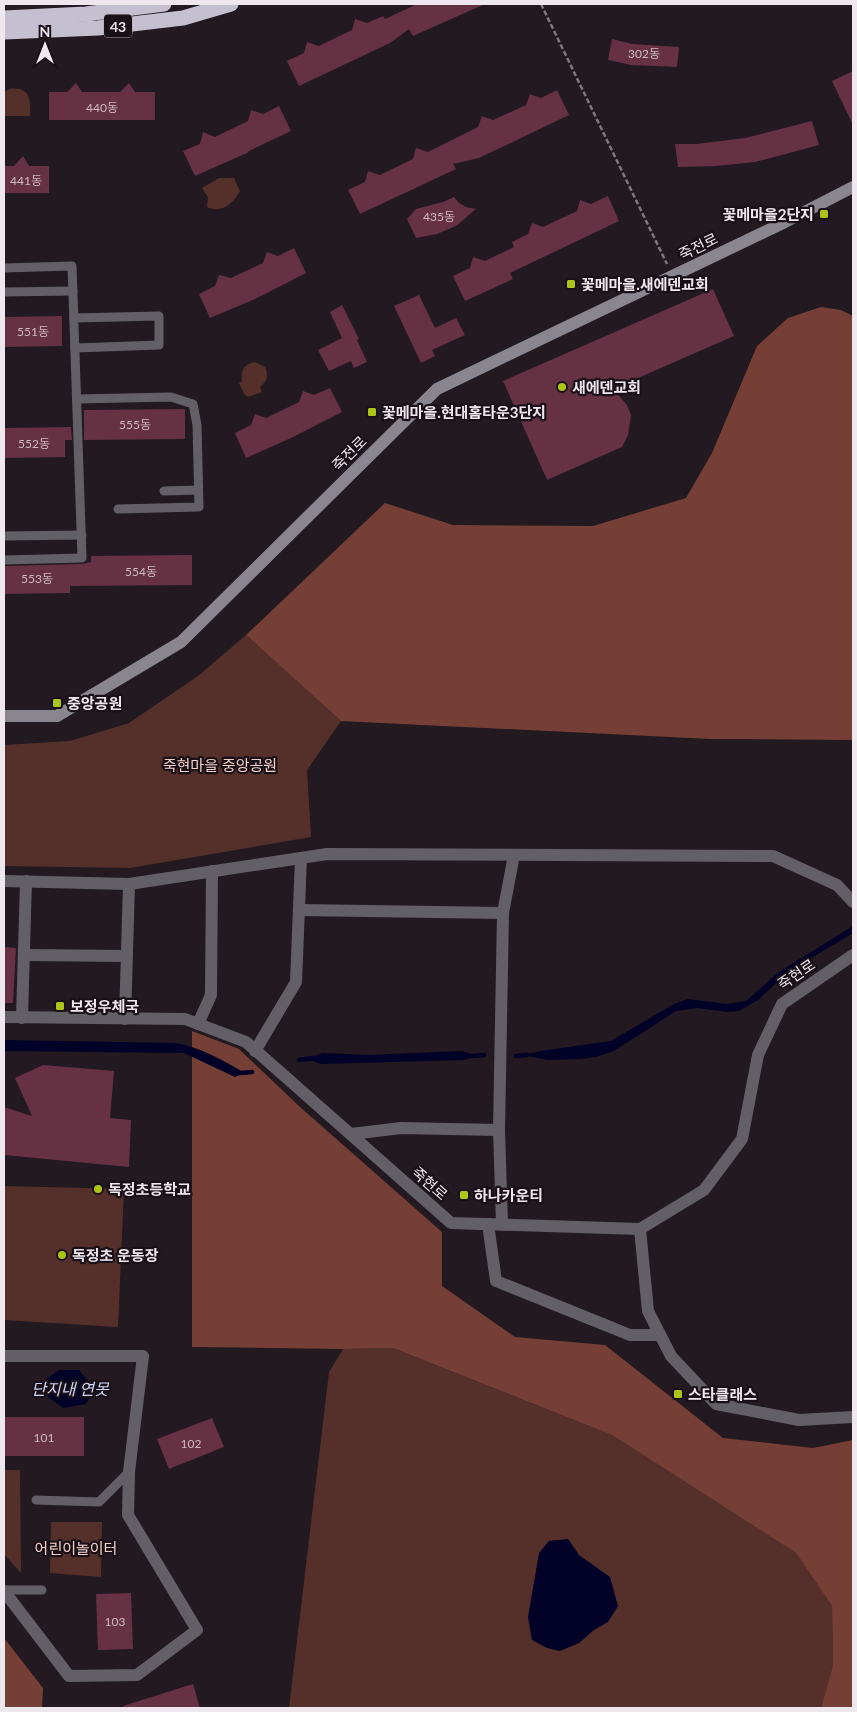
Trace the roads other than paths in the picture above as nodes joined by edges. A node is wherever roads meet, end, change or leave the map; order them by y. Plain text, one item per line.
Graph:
1 (164, 4) edge
2 (231, 4) edge
3 (4, 18) edge
4 (4, 32) edge
5 (853, 187) edge
6 (4, 268) edge
7 (73, 291) junction
8 (4, 292) edge
9 (74, 318) junction
10 (75, 348) junction
11 (77, 399) junction
12 (198, 490) junction
13 (164, 492) dead end
14 (118, 509) dead end
15 (82, 535) junction
16 (4, 536) edge
17 (4, 560) edge
18 (4, 716) edge
19 (514, 855) junction
20 (301, 858) junction
21 (212, 871) junction
22 (4, 880) edge
23 (26, 881) junction
24 (129, 884) junction
25 (853, 902) edge
26 (299, 910) junction
27 (503, 913) junction
28 (24, 955) junction
29 (853, 955) edge
30 (127, 956) junction
31 (4, 1017) edge
32 (22, 1018) junction
33 (125, 1019) junction
34 (198, 1024) junction
35 (255, 1051) junction
36 (499, 1130) junction
37 (350, 1134) junction
38 (488, 1224) junction
39 (502, 1224) junction
40 (640, 1229) junction
41 (660, 1335) junction
42 (4, 1356) edge
43 (853, 1417) edge
44 (129, 1472) junction
45 (36, 1500) dead end
46 (4, 1590) edge
47 (42, 1590) dead end

1 - 3 highway, 43
2 - 4 highway, 43
5 - 18 street, 죽전로
6 - 7 lane
7 - 8 lane
7 - 9 lane
9 - 10 lane
9 - 10 lane
10 - 11 lane
11 - 12 lane
11 - 15 lane
12 - 13 lane
12 - 14 lane
15 - 16 lane
15 - 17 lane
19 - 20 street
19 - 25 street
19 - 27 street
20 - 21 street
20 - 26 street
21 - 24 street
21 - 34 street
22 - 23 street
23 - 24 street
23 - 28 street
24 - 30 street
26 - 27 street
26 - 35 street
27 - 36 street
28 - 30 street
28 - 32 street
29 - 40 street, 죽현로
30 - 33 street
31 - 32 street, 죽현로
32 - 33 street, 죽현로
33 - 34 street, 죽현로
34 - 35 street, 죽현로
35 - 37 street, 죽현로
36 - 37 street
36 - 39 street
37 - 38 street, 죽현로
38 - 39 street, 죽현로
38 - 41 street
39 - 40 street, 죽현로
40 - 41 street
41 - 43 street
42 - 44 street
44 - 45 lane
44 - 46 street
46 - 47 lane

